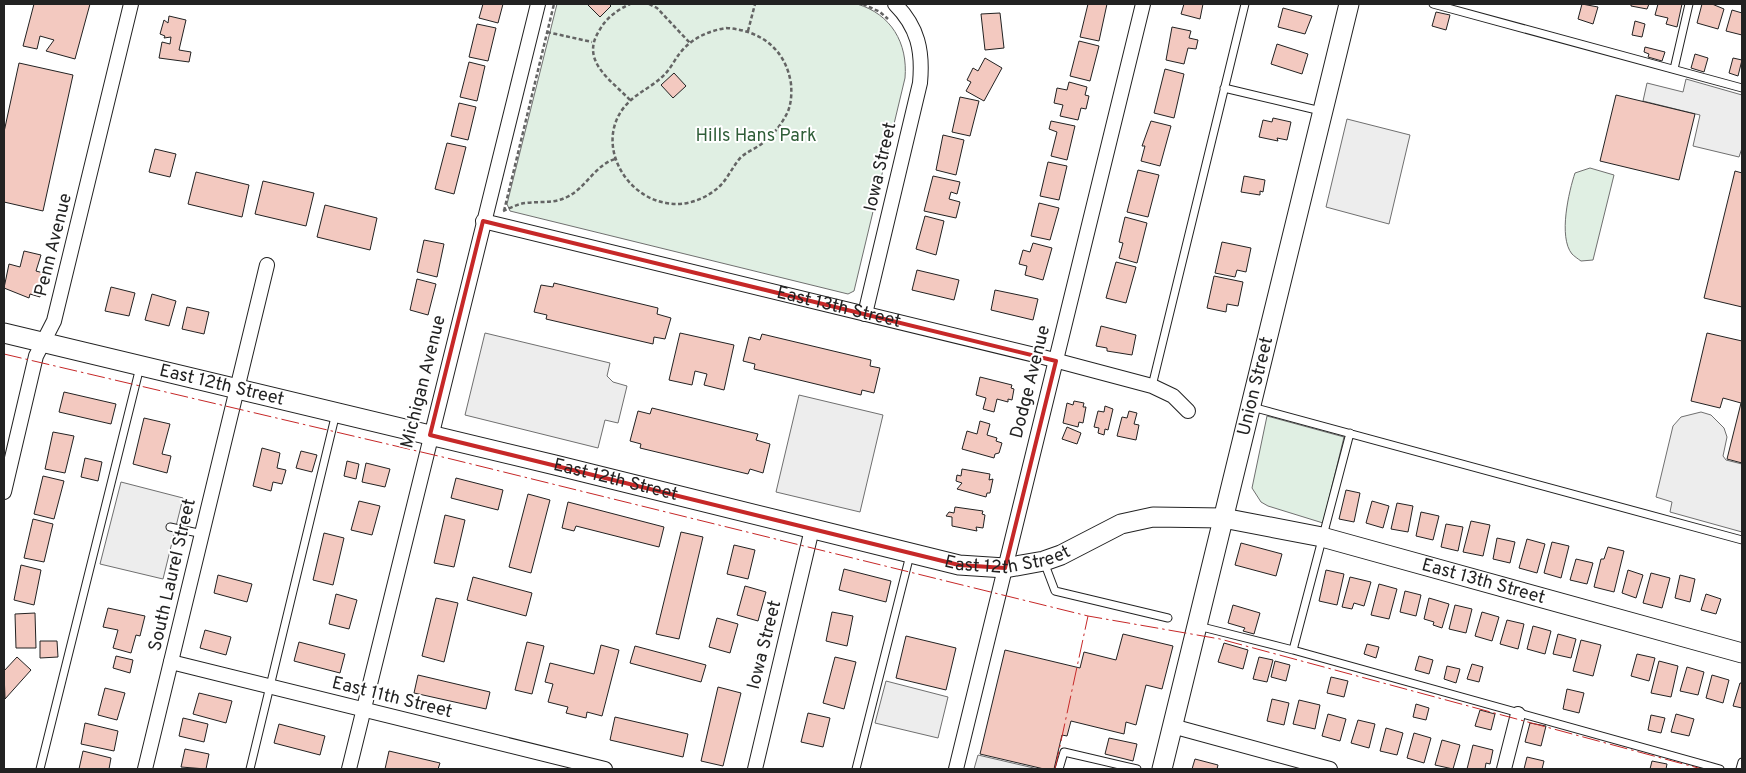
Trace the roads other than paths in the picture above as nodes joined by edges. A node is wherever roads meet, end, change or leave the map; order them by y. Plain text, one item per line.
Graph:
1 (131, 4) edge
2 (538, 4) edge
3 (895, 4) edge
4 (1143, 4) edge
5 (1245, 4) edge
6 (1349, 4) edge
7 (1433, 4) edge
8 (1689, 4) edge
9 (1674, 69) junction
10 (1224, 88) junction
11 (1742, 88) edge
12 (1324, 112) junction
13 (483, 221) junction
14 (266, 265) dead end
15 (865, 314) junction
16 (4, 333) edge
17 (44, 343) junction
18 (1056, 361) junction
19 (140, 366) junction
20 (1152, 386) junction
21 (236, 389) junction
22 (1249, 407) junction
23 (1188, 411) dead end
24 (336, 413) junction
25 (1350, 433) junction
26 (430, 435) junction
27 (4, 492) edge
28 (1222, 518) junction
29 (170, 527) dead end
30 (812, 529) junction
31 (203, 534) junction
32 (1322, 537) junction
33 (1742, 540) edge
34 (910, 554) junction
35 (1044, 561) junction
36 (1005, 568) junction
37 (1168, 618) dead end
38 (1197, 626) junction
39 (1293, 650) junction
40 (1742, 653) edge
41 (171, 662) junction
42 (270, 688) junction
43 (364, 711) junction
44 (1518, 714) junction
45 (1172, 726) junction
46 (1742, 762) edge
47 (553, 763) edge
48 (40, 769) edge
49 (145, 769) edge
50 (250, 769) edge
51 (350, 769) edge
52 (605, 769) edge
53 (754, 769) edge
54 (856, 769) edge
55 (956, 769) edge
56 (1059, 769) edge
57 (1137, 769) edge
58 (1162, 769) edge
59 (1330, 769) edge
60 (1504, 769) edge
61 (1720, 769) edge
62 (1740, 769) edge

1 - 17 street, Penn Avenue
2 - 13 street, Michigan Avenue
3 - 15 street, Iowa Street
4 - 18 street, Dodge Avenue
5 - 10 lane
6 - 12 street, Union Street
7 - 9 lane
8 - 9 lane
9 - 11 lane
10 - 12 lane
10 - 20 lane
12 - 22 street, Union Street
13 - 15 street, East 13th Street
13 - 26 street, Michigan Avenue
14 - 21 street, South Laurel Street
15 - 18 street, East 13th Street
16 - 17 street, East 12th Street
17 - 19 street, East 12th Street
17 - 27 street, Penn Avenue
18 - 20 street, East 13th Street
18 - 36 street, Dodge Avenue
19 - 21 street, East 12th Street
19 - 48 lane
20 - 23 street, East 13th Street
21 - 24 street, East 12th Street
21 - 31 street, South Laurel Street
22 - 25 lane
22 - 28 street, Union Street
24 - 26 street, East 12th Street
24 - 42 lane
25 - 32 lane
25 - 33 lane
26 - 30 street, East 12th Street
26 - 43 street, Michigan Avenue
28 - 32 street, East 13th Street
28 - 35 street, East 12th Street
28 - 38 street, Union Street
29 - 31 lane
30 - 34 street, East 12th Street
30 - 53 street, Iowa Street
31 - 41 street, South Laurel Street
32 - 39 lane
32 - 40 street, East 13th Street
34 - 36 street, East 12th Street
34 - 54 lane
35 - 36 street, East 12th Street
35 - 37 lane
36 - 55 street, Dodge Avenue
38 - 39 lane
38 - 45 street, Union Street
39 - 44 lane
41 - 42 street, East 11th Street
41 - 49 street, South Laurel Street
42 - 43 street, East 11th Street
42 - 50 lane
43 - 47 street, East 11th Street
43 - 51 street, Michigan Avenue
44 - 60 street
44 - 61 lane
45 - 58 street, Union Street
45 - 59 street
46 - 62 lane
47 - 52 street, East 11th Street
56 - 57 lane

